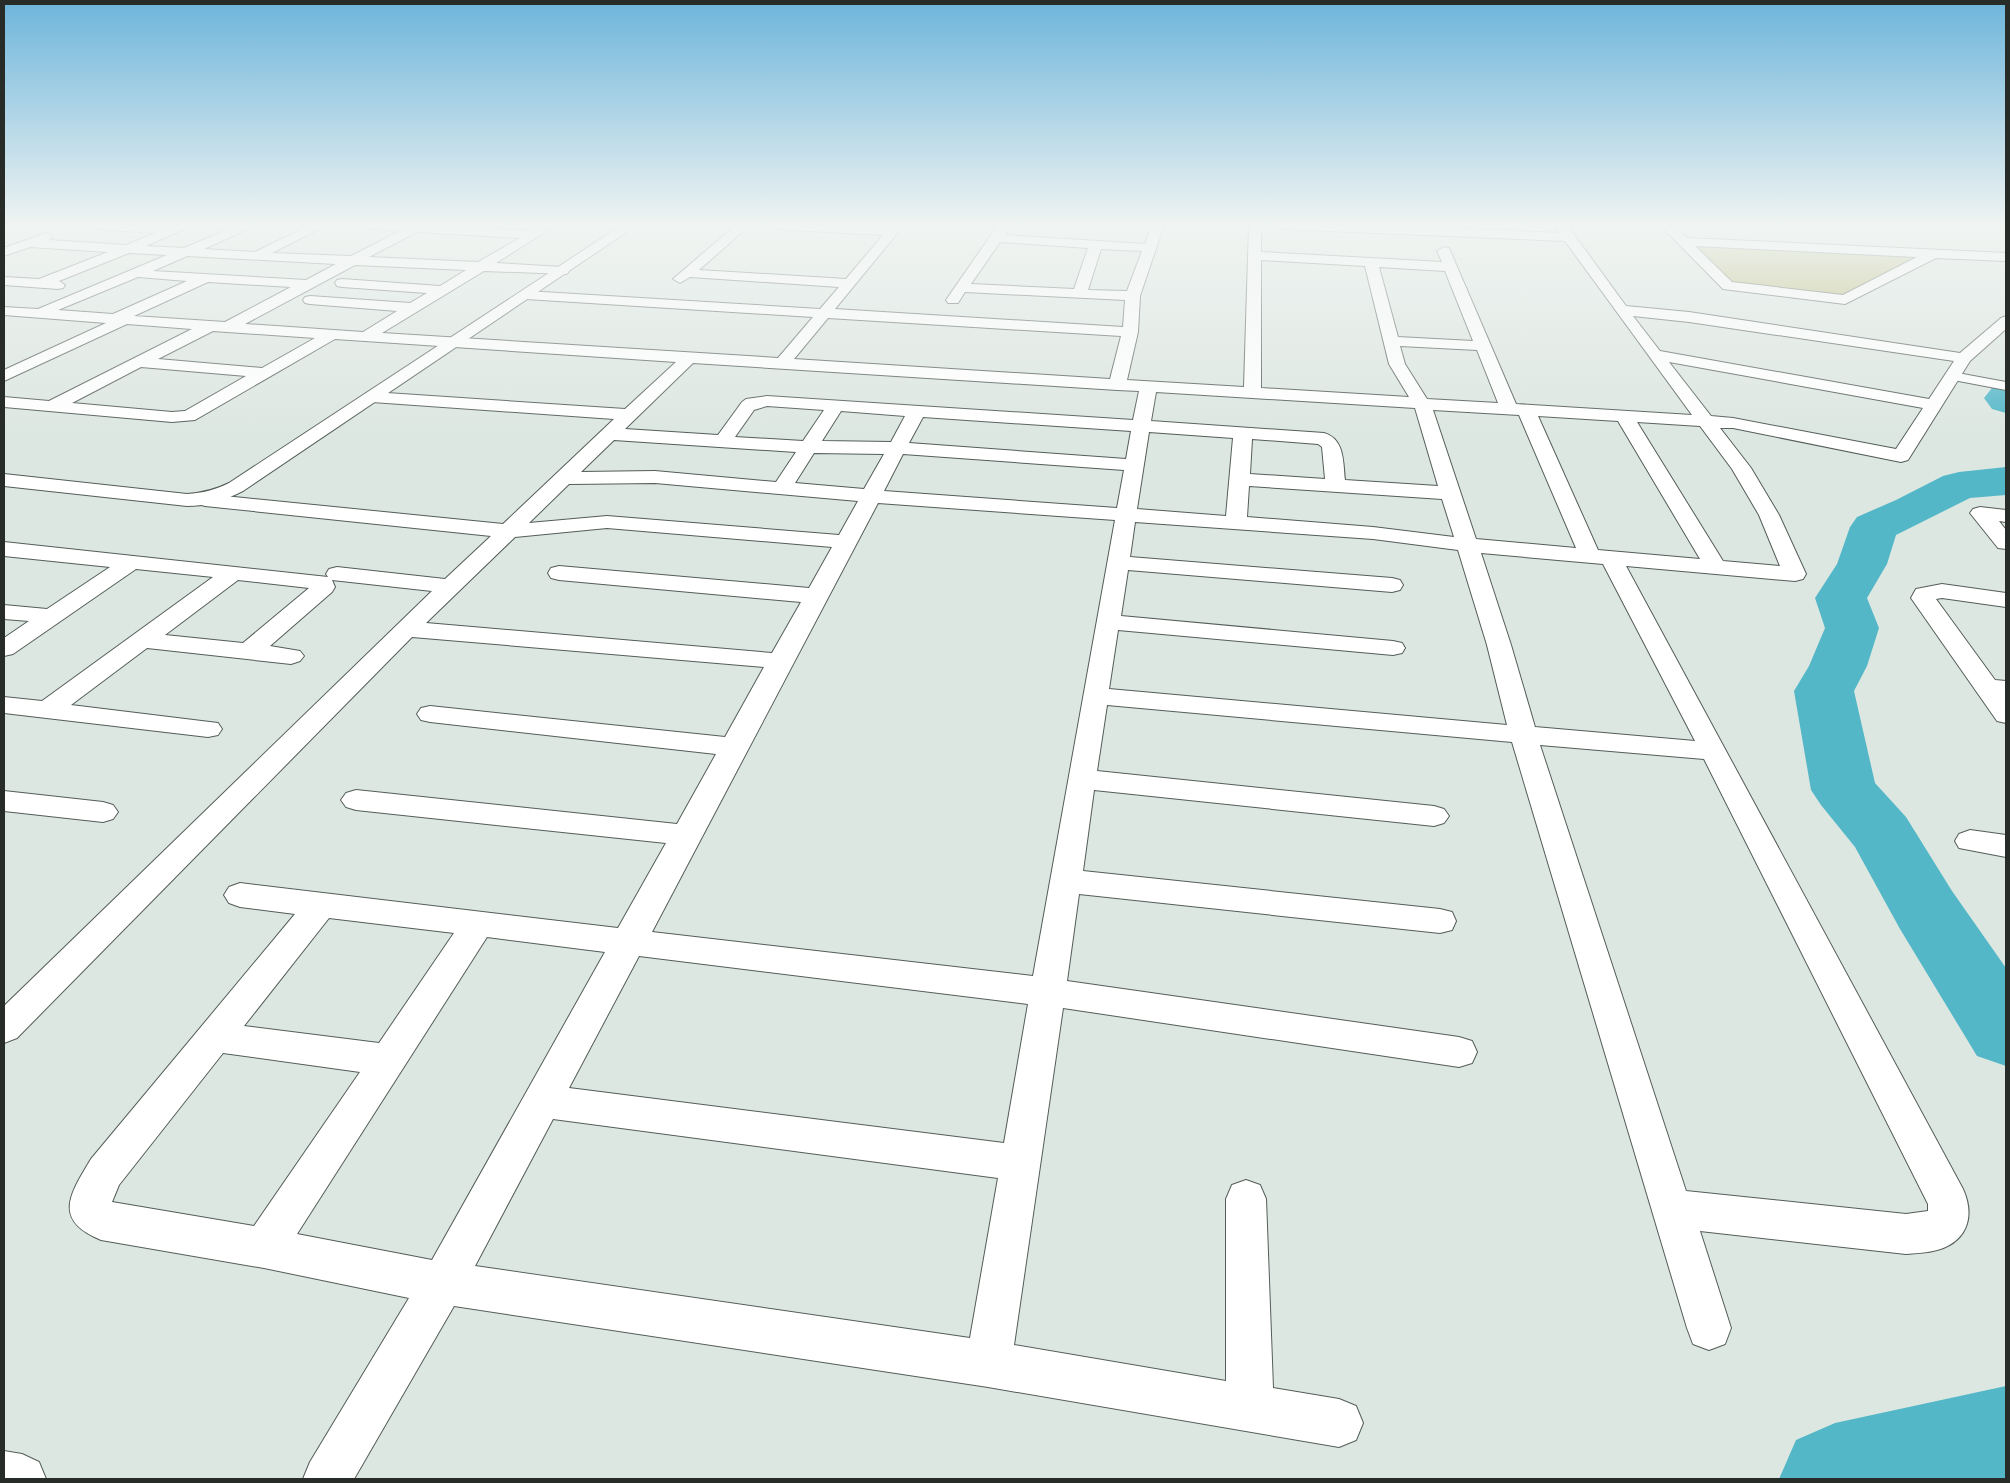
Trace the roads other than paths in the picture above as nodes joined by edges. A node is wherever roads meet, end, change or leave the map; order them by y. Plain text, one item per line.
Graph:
1 (85, 294) edge
2 (170, 294) edge
3 (288, 294) edge
4 (321, 294) edge
5 (435, 294) edge
6 (526, 294) edge
7 (529, 294) edge
8 (661, 294) edge
9 (839, 294) edge
10 (958, 294) edge
11 (1085, 294) edge
12 (1253, 294) edge
13 (1379, 294) edge
14 (1461, 294) edge
15 (1610, 294) edge
16 (1797, 294) edge
17 (1856, 294) edge
18 (1133, 296) joint
19 (249, 298) dead end
20 (277, 300) junction
21 (310, 300) junction
22 (1845, 300) junction
23 (652, 302) junction
24 (294, 308) dead end
25 (413, 308) junction
26 (1621, 310) junction
27 (4, 311) edge
28 (40, 313) junction
29 (823, 313) junction
30 (278, 316) dead end
31 (120, 319) junction
32 (939, 320) junction
33 (2006, 321) edge
34 (13, 324) dead end
35 (219, 326) junction
36 (255, 329) junction
37 (1130, 332) junction
38 (333, 334) junction
39 (1794, 334) junction
40 (366, 337) junction
41 (1390, 341) junction
42 (453, 343) junction
43 (1483, 346) junction
44 (1656, 355) junction
45 (690, 358) junction
46 (1964, 358) junction
47 (139, 362) junction
48 (782, 364) junction
49 (266, 373) junction
50 (4, 376) edge
51 (1952, 376) junction
52 (1117, 384) junction
53 (2006, 386) edge
54 (1148, 387) junction
55 (1252, 393) junction
56 (372, 397) junction
57 (4, 402) edge
58 (1422, 404) junction
59 (836, 405) junction
60 (1934, 405) junction
61 (52, 406) junction
62 (1517, 410) junction
63 (917, 411) junction
64 (630, 415) junction
65 (1624, 416) junction
66 (1707, 421) junction
67 (1140, 427) junction
68 (610, 434) junction
69 (1243, 434) junction
70 (723, 441) junction
71 (809, 447) junction
72 (897, 448) junction
73 (1134, 465) junction
74 (563, 478) junction
75 (1239, 479) junction
76 (4, 480) edge
77 (1336, 485) junction
78 (782, 488) junction
79 (1450, 493) junction
80 (870, 496) junction
81 (205, 500) junction
82 (1126, 514) junction
83 (2006, 516) edge
84 (1236, 522) junction
85 (508, 531) junction
86 (845, 542) junction
87 (2006, 543) edge
88 (1467, 545) junction
89 (4, 549) edge
90 (1601, 557) junction
91 (1118, 562) junction
92 (130, 563) junction
93 (1714, 566) junction
94 (559, 573) dead end
95 (232, 574) junction
96 (337, 574) dead end
97 (1392, 585) dead end
98 (451, 586) junction
99 (816, 596) junction
100 (2006, 600) edge
101 (4, 612) edge
102 (50, 616) junction
103 (1108, 622) junction
104 (406, 629) junction
105 (142, 640) junction
106 (1393, 648) dead end
107 (4, 649) edge
108 (248, 652) junction
109 (291, 656) dead end
110 (780, 661) junction
111 (1996, 688) edge
112 (1095, 696) junction
113 (4, 705) edge
114 (47, 710) junction
115 (430, 714) dead end
116 (2006, 714) edge
117 (208, 729) dead end
118 (1523, 735) junction
119 (734, 746) junction
120 (1714, 751) junction
121 (1082, 779) junction
122 (356, 800) dead end
123 (4, 801) edge
124 (103, 812) dead end
125 (1434, 816) dead end
126 (685, 835) junction
127 (1970, 841) dead end
128 (2006, 846) edge
129 (1065, 880) junction
130 (240, 895) dead end
131 (321, 905) junction
132 (1440, 921) dead end
133 (478, 924) junction
134 (626, 942) junction
135 (1048, 992) junction
136 (4, 1028) edge
137 (215, 1037) junction
138 (1459, 1052) dead end
139 (388, 1060) junction
140 (541, 1101) junction
141 (1020, 1163) junction
142 (1246, 1199) dead end
143 (1672, 1209) junction
144 (264, 1248) junction
145 (442, 1283) junction
146 (1709, 1328) dead end
147 (988, 1364) junction
148 (1250, 1408) junction
149 (1339, 1423) dead end
150 (4, 1475) edge
151 (22, 1479) edge
152 (327, 1479) edge

1 - 28 street
2 - 31 street
3 - 20 street
4 - 21 street
5 - 25 street
6 - 42 street
7 - 23 street
8 - 23 street
9 - 29 street
10 - 32 street
11 - 18 street
12 - 55 street
13 - 41 street
14 - 43 street
15 - 26 street
16 - 22 street
17 - 22 street
18 - 37 street
19 - 20 street
20 - 35 street
21 - 24 street
21 - 25 street
22 - 39 street
23 - 29 street
25 - 40 street
26 - 39 street
26 - 44 street
27 - 28 street
28 - 31 street
28 - 34 street
29 - 32 street
29 - 48 street
30 - 36 street
31 - 35 street
31 - 50 street
32 - 37 street
33 - 46 street
35 - 36 street
35 - 47 street
36 - 38 street
37 - 52 street
38 - 40 street
38 - 49 street
39 - 46 street
40 - 42 street
41 - 43 street
41 - 58 street
42 - 45 street
42 - 56 street
43 - 62 street
44 - 60 street
44 - 66 street
45 - 48 street
45 - 64 street
46 - 51 street
47 - 49 street
47 - 61 street
48 - 52 street
49 - 61 street
51 - 53 lane
51 - 60 street
52 - 54 street
54 - 55 street
54 - 67 street
55 - 58 street
56 - 64 street
56 - 81 street
57 - 61 street
58 - 62 street
58 - 79 street
59 - 63 street
59 - 70 street
59 - 71 street
60 - 66 street
62 - 65 street
62 - 90 street
63 - 67 street
63 - 72 street
64 - 68 street
65 - 66 street
65 - 93 street
66 - 93 street
67 - 69 street
67 - 73 street
68 - 70 street
68 - 74 street
69 - 75 street
69 - 77 street
70 - 71 street
71 - 72 street
71 - 78 street
72 - 73 street
72 - 80 street
73 - 82 street
74 - 78 street
74 - 85 street
75 - 77 street
75 - 84 street
76 - 81 street
77 - 79 street
78 - 80 street
79 - 88 street
80 - 82 street
80 - 86 street
81 - 85 street
82 - 84 street
82 - 91 street
83 - 87 street
84 - 88 street
85 - 86 street
85 - 98 street
86 - 99 street
88 - 90 street
88 - 118 street
89 - 92 street
90 - 93 street
90 - 120 street
91 - 97 street
91 - 103 street
92 - 95 street
92 - 102 street
94 - 99 street
95 - 105 street
95 - 108 street
96 - 98 street
98 - 104 street
99 - 110 street
100 - 111 street
101 - 102 street
102 - 107 street
103 - 106 street
103 - 112 street
104 - 110 street
104 - 136 street
105 - 108 street
105 - 114 street
108 - 109 street
110 - 119 street
111 - 116 street
112 - 118 street
112 - 121 street
113 - 114 street
114 - 117 street
115 - 119 street
118 - 120 street
118 - 143 street
119 - 126 street
120 - 143 street
121 - 125 street
121 - 129 street
122 - 126 street
123 - 124 street
126 - 134 street
127 - 128 street
129 - 132 street
129 - 135 street
130 - 131 street
131 - 133 street
131 - 137 street
133 - 134 street
133 - 139 street
134 - 135 street
134 - 140 street
135 - 138 street
135 - 141 street
137 - 139 street
137 - 144 street
139 - 144 street
140 - 141 street
140 - 145 street
141 - 147 street
142 - 148 street
143 - 146 street
144 - 145 street
145 - 147 street
145 - 152 street
147 - 148 street
148 - 149 street
150 - 151 street

